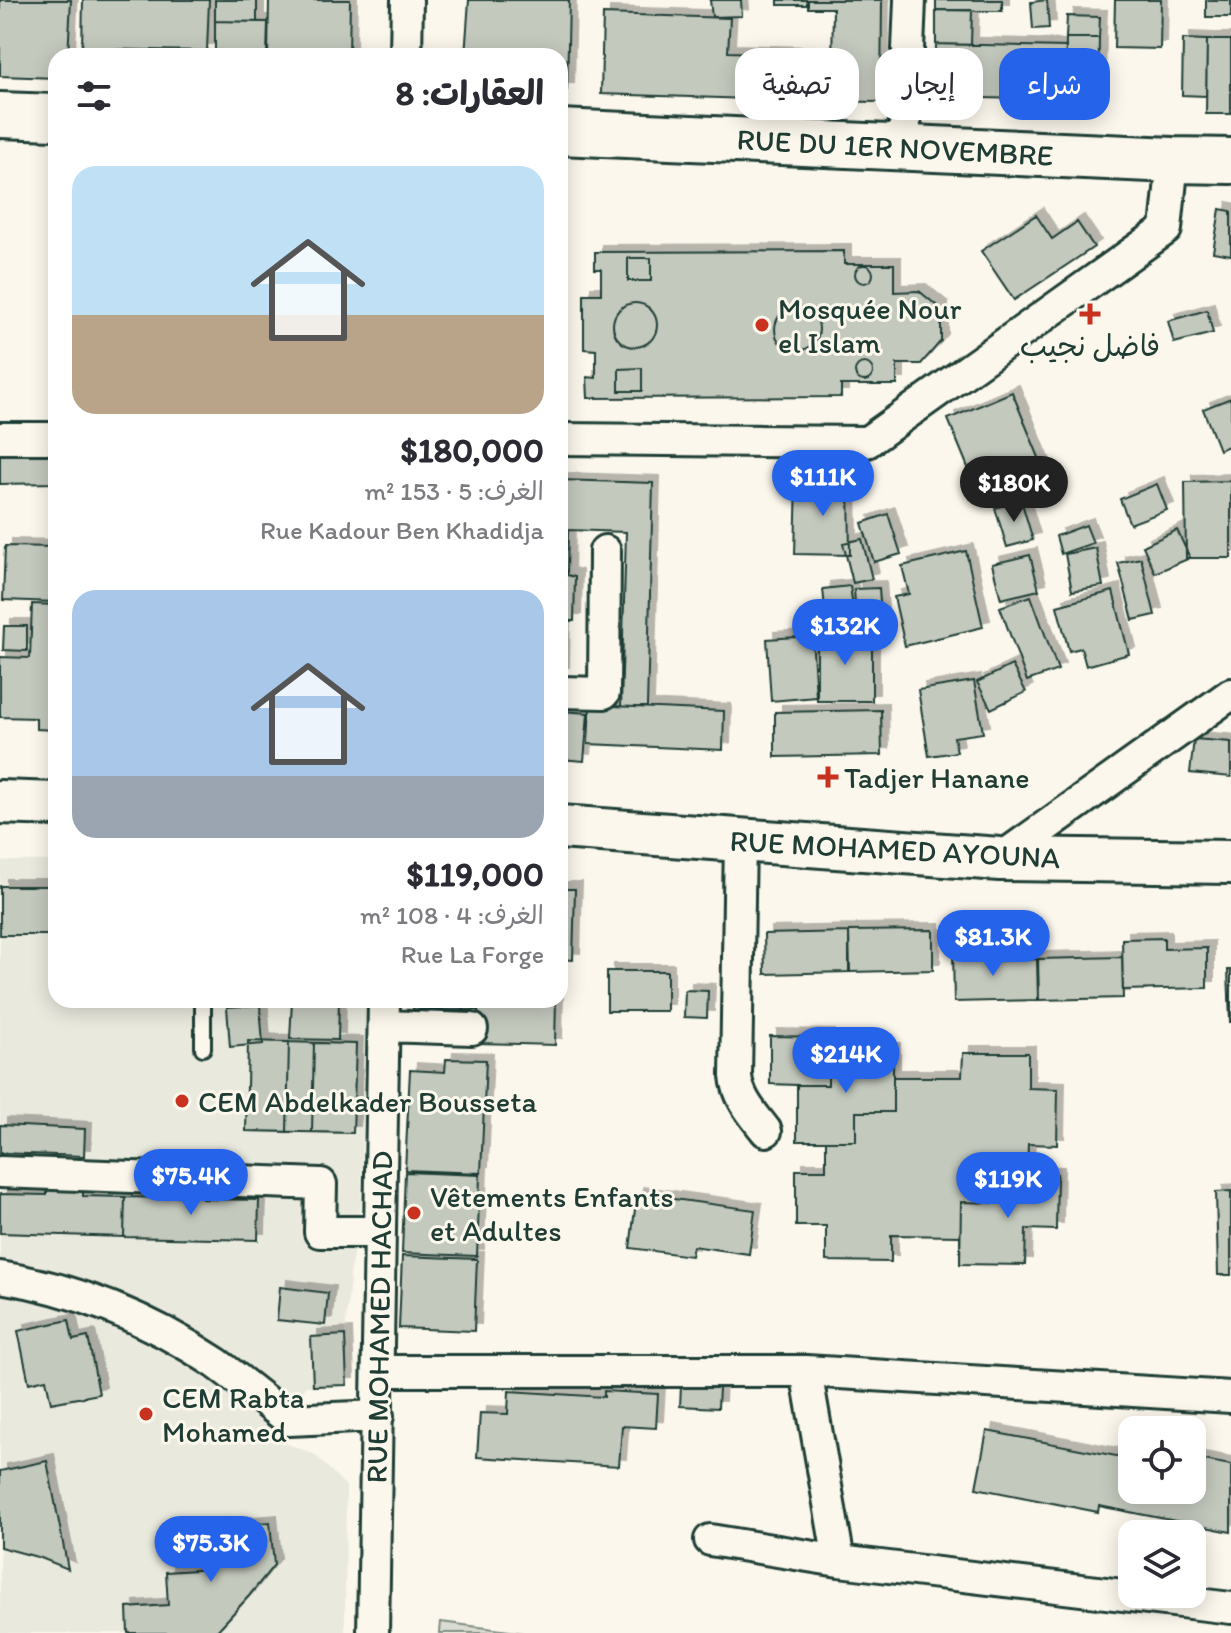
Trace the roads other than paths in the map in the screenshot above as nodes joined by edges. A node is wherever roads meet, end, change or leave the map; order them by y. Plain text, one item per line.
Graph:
1 (407, 0) edge
2 (910, 0) edge
3 (406, 48) edge
4 (0, 115) edge
5 (48, 117) edge
6 (568, 132) edge
7 (904, 147) junction
8 (1173, 160) junction
9 (1231, 161) edge
10 (0, 438) edge
11 (48, 438) edge
12 (568, 439) edge
13 (605, 551) dead end
14 (568, 692) edge
15 (1231, 694) edge
16 (0, 802) edge
17 (48, 804) edge
18 (568, 828) edge
19 (740, 840) junction
20 (1000, 859) junction
21 (1231, 862) edge
22 (203, 1008) edge
23 (384, 1013) edge
24 (472, 1029) dead end
25 (203, 1048) dead end
26 (766, 1131) dead end
27 (0, 1172) edge
28 (380, 1232) junction
29 (0, 1277) edge
30 (378, 1371) junction
31 (806, 1371) junction
32 (1231, 1397) edge
33 (378, 1416) junction
34 (710, 1540) dead end
35 (839, 1561) junction
36 (1231, 1608) edge
37 (373, 1633) edge

1 - 3 street
2 - 7 street
4 - 5 main road
6 - 7 main road, RUE DU 1ER NOVEMBRE
7 - 8 main road, RUE DU 1ER NOVEMBRE
8 - 9 main road, RUE DU 1ER NOVEMBRE
8 - 12 street
10 - 11 street
13 - 14 street
15 - 20 street
16 - 17 main road
18 - 19 main road, RUE MOHAMED AYOUNA
19 - 20 main road, RUE MOHAMED AYOUNA
19 - 26 street
20 - 21 main road, RUE MOHAMED AYOUNA
22 - 25 lane
23 - 24 street
23 - 28 street, RUE MOHAMED HACHAD
27 - 28 street
28 - 30 street, RUE MOHAMED HACHAD
29 - 33 street
30 - 31 street
30 - 33 street, RUE MOHAMED HACHAD
31 - 32 street
31 - 35 street
33 - 37 street, RUE MOHAMED HACHAD
34 - 35 street
35 - 36 street

